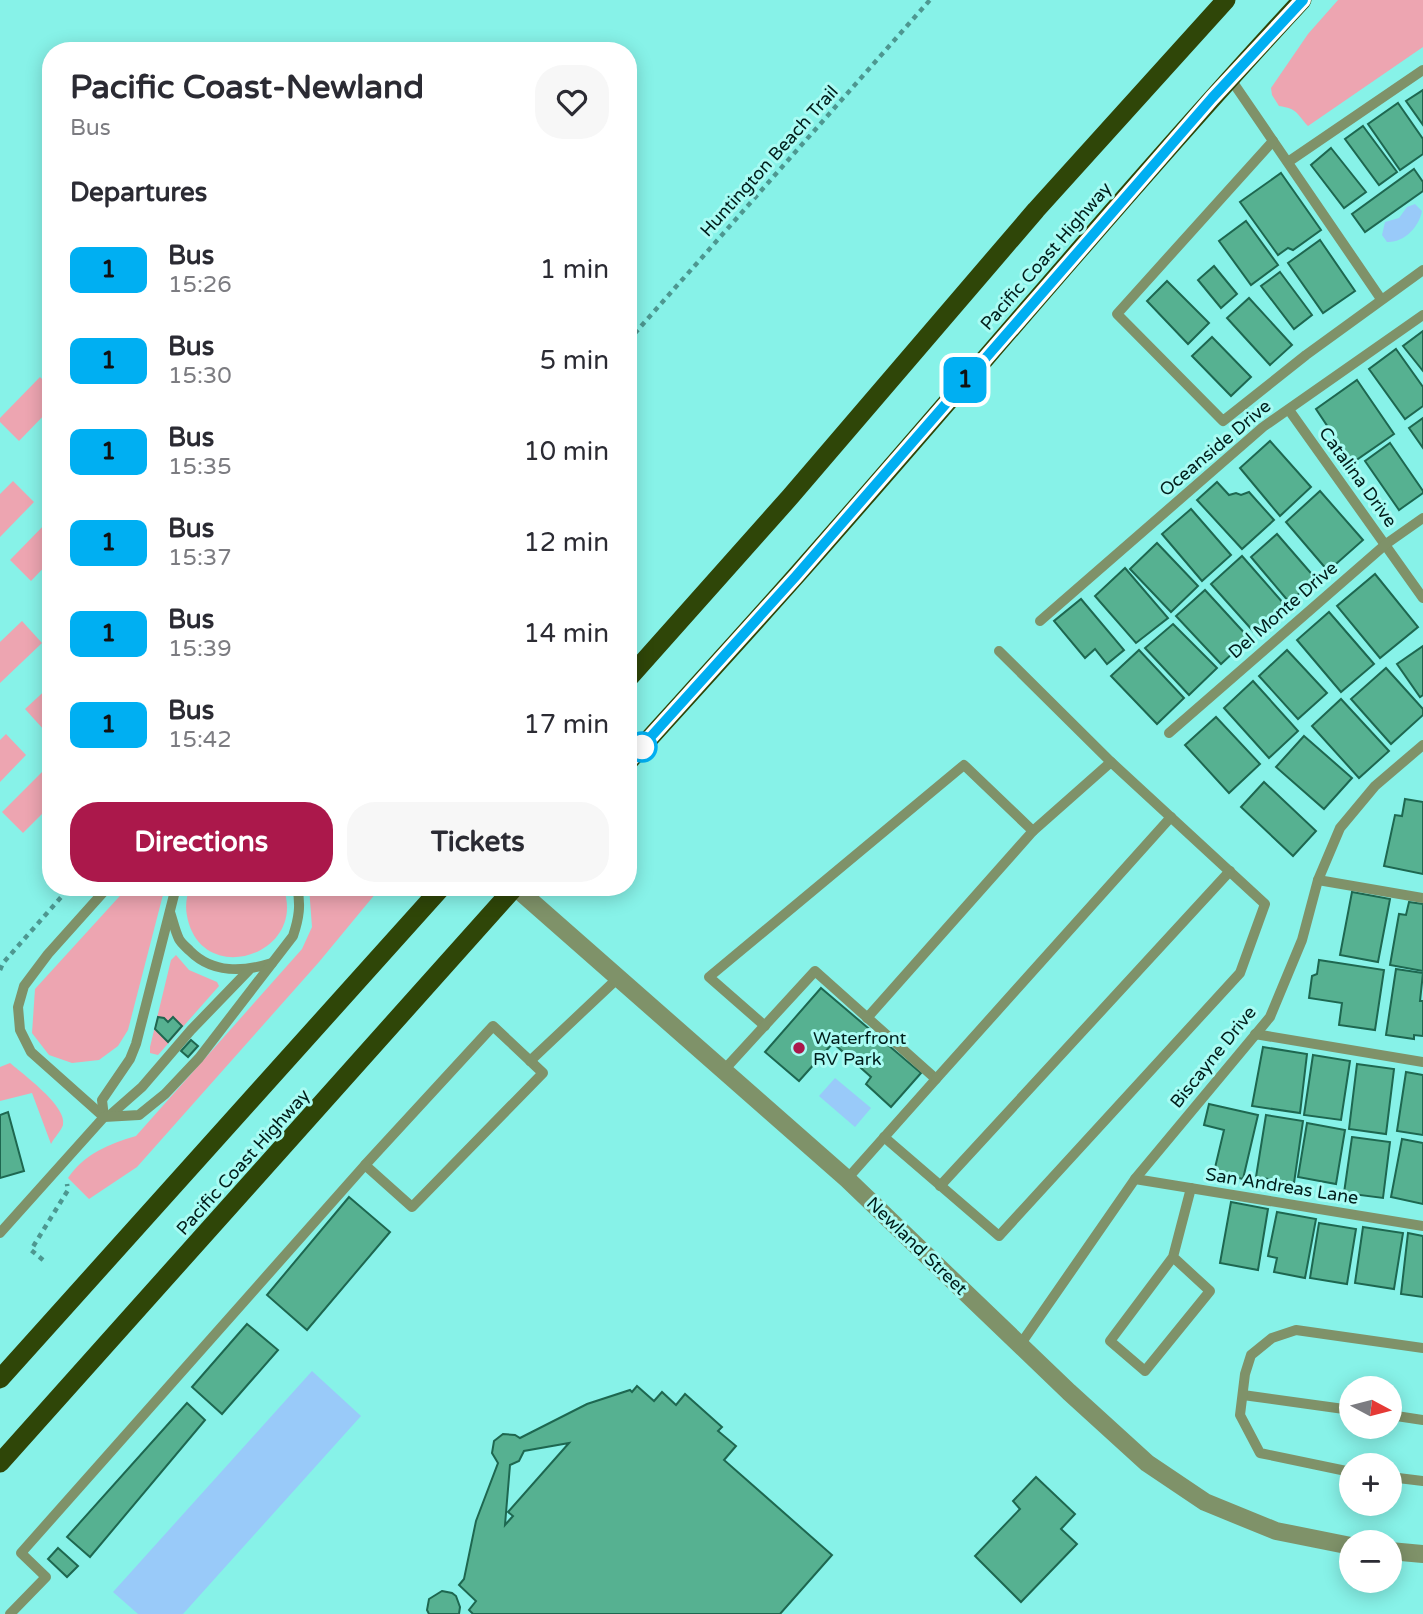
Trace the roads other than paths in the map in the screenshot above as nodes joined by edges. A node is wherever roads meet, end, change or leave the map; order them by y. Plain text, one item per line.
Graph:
1 (1226, 0) edge
2 (1303, 0) edge
3 (1423, 70) edge
4 (1230, 78) junction
5 (1273, 141) junction
6 (1288, 162) junction
7 (1423, 270) edge
8 (1381, 299) junction
9 (1423, 315) edge
10 (1289, 410) junction
11 (1423, 518) edge
12 (1386, 544) junction
13 (1423, 598) edge
14 (1040, 621) dead end
15 (999, 651) dead end
16 (637, 669) edge
17 (1168, 733) dead end
18 (1423, 745) edge
19 (637, 752) edge
20 (1111, 762) junction
21 (1171, 817) junction
22 (1033, 831) junction
23 (1230, 871) junction
24 (1318, 880) junction
25 (100, 896) edge
26 (174, 896) edge
27 (299, 896) edge
28 (434, 896) edge
29 (507, 896) edge
30 (525, 896) edge
31 (1423, 898) edge
32 (170, 910) junction
33 (272, 963) junction
34 (249, 970) junction
35 (618, 978) junction
36 (867, 1018) junction
37 (765, 1026) junction
38 (1255, 1034) junction
39 (530, 1061) junction
40 (1423, 1062) edge
41 (724, 1070) junction
42 (936, 1079) junction
43 (106, 1117) junction
44 (884, 1137) junction
45 (365, 1164) junction
46 (847, 1179) junction
47 (1135, 1179) junction
48 (940, 1186) junction
49 (1191, 1188) junction
50 (1423, 1226) edge
51 (0, 1233) edge
52 (1173, 1257) junction
53 (1020, 1345) junction
54 (1423, 1348) edge
55 (0, 1379) edge
56 (1243, 1395) junction
57 (1339, 1408) edge
58 (1402, 1417) edge
59 (1423, 1420) edge
60 (0, 1463) edge
61 (1339, 1469) edge
62 (1402, 1477) edge
63 (1423, 1480) edge
64 (1339, 1544) edge
65 (1402, 1552) edge
66 (1423, 1554) edge
67 (10, 1614) edge

1 - 16 highway, Pacific Coast Highway
2 - 4 highway, Pacific Coast Highway
3 - 6 lane
4 - 5 lane
4 - 19 highway, Pacific Coast Highway
5 - 6 lane
5 - 8 lane
6 - 8 lane
7 - 8 lane
9 - 10 lane, Oceanside Drive
10 - 12 lane, Catalina Drive
10 - 14 lane, Oceanside Drive
11 - 12 lane, Del Monte Drive
12 - 13 lane, Catalina Drive
12 - 17 lane, Del Monte Drive
15 - 20 lane
18 - 24 lane, Biscayne Drive
20 - 21 lane
20 - 22 lane
21 - 23 lane
21 - 42 lane
22 - 36 lane
22 - 37 lane
23 - 48 lane
23 - 48 lane
24 - 31 lane
24 - 38 lane, Biscayne Drive
25 - 43 lane
26 - 32 lane
27 - 33 lane
28 - 55 highway, Pacific Coast Highway
29 - 60 highway, Pacific Coast Highway
30 - 35 street, Newland Street
32 - 34 lane
32 - 43 lane
33 - 34 lane
33 - 43 lane
34 - 43 lane
35 - 39 lane
35 - 41 street, Newland Street
36 - 37 lane
36 - 42 lane
37 - 41 lane
38 - 40 lane
38 - 47 lane, Biscayne Drive
39 - 45 lane
39 - 45 lane
41 - 46 street, Newland Street
42 - 44 lane
43 - 51 lane
44 - 46 lane
44 - 48 lane
45 - 67 lane
46 - 53 street, Newland Street
47 - 49 lane, San Andreas Lane
47 - 53 lane, Biscayne Drive
49 - 50 lane, San Andreas Lane
49 - 52 lane
52 - 52 lane
53 - 64 street, Newland Street
54 - 56 lane
56 - 57 lane
56 - 61 lane
58 - 59 lane
62 - 63 lane
65 - 66 street

